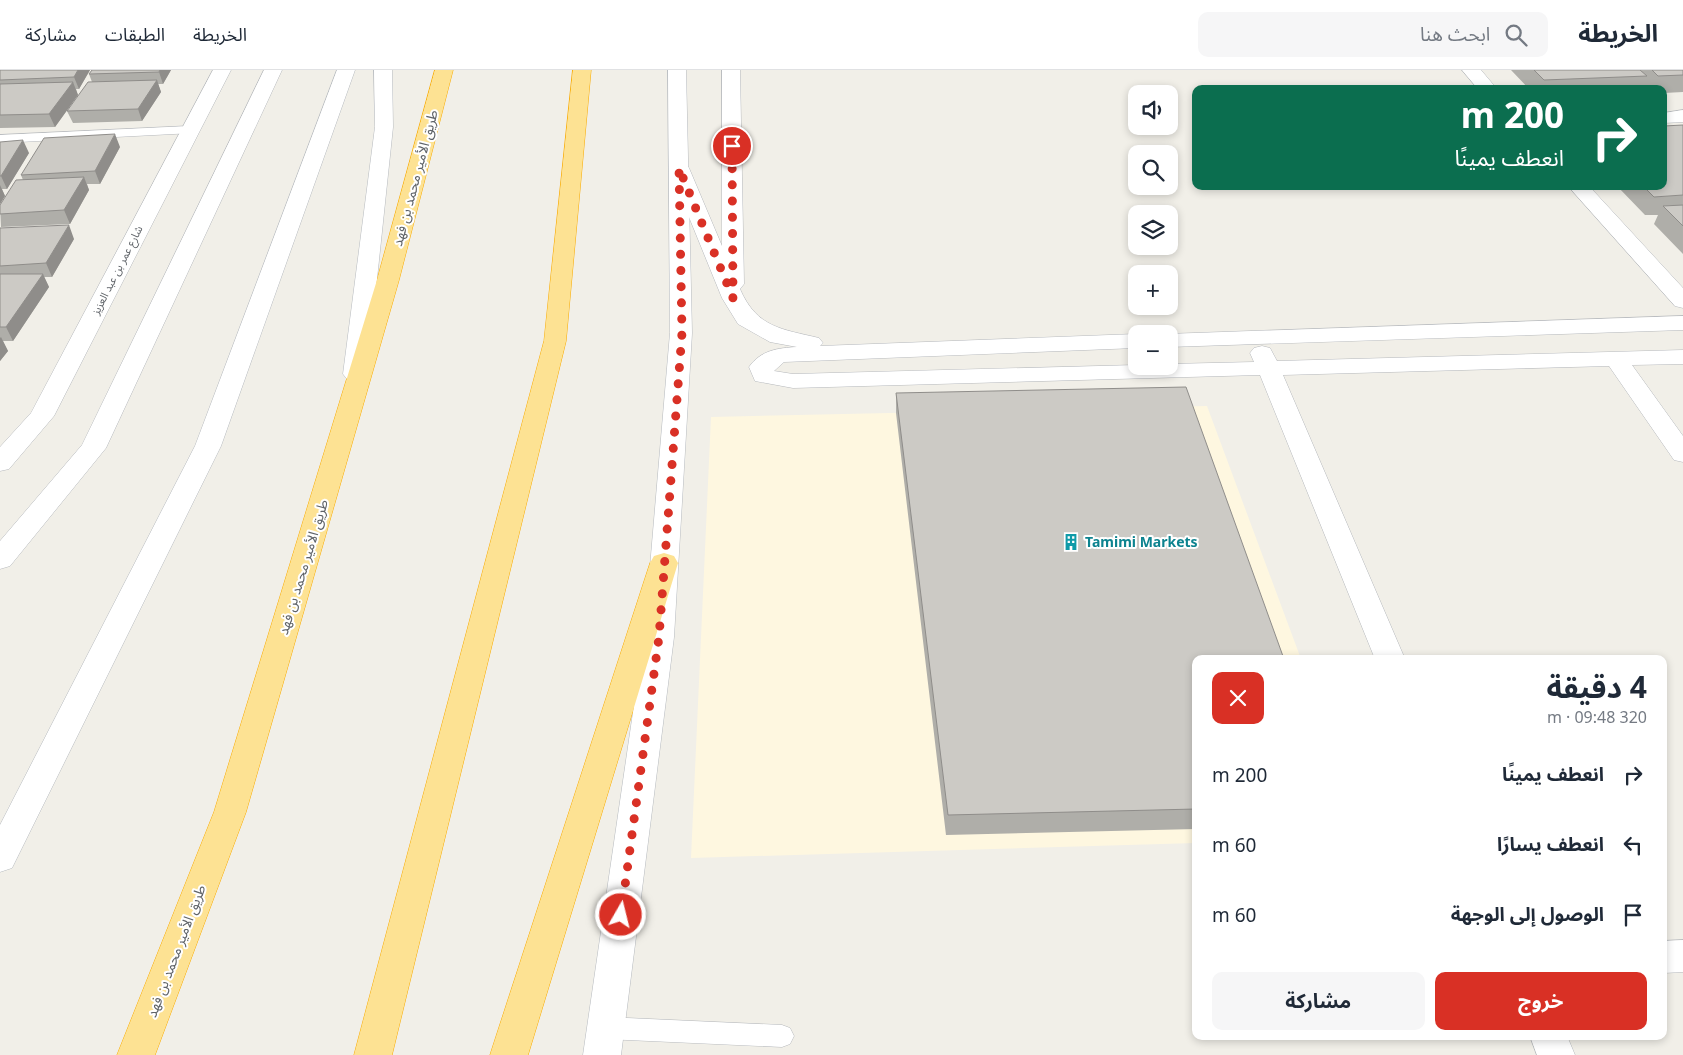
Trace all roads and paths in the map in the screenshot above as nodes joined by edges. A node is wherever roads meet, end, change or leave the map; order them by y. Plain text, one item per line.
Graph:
1 (222, 70) edge
2 (273, 70) edge
3 (346, 70) edge
4 (383, 70) edge
5 (444, 70) edge
6 (582, 70) edge
7 (677, 70) edge
8 (732, 70) edge
9 (1471, 70) edge
10 (1484, 85) edge
11 (1683, 116) edge
12 (1667, 118) edge
13 (189, 130) junction
14 (0, 139) edge
15 (679, 168) junction
16 (1582, 190) edge
17 (733, 298) junction
18 (1683, 301) edge
19 (1683, 323) edge
20 (1256, 337) junction
21 (1178, 340) edge
22 (1128, 342) edge
23 (852, 351) junction
24 (1683, 358) edge
25 (1616, 359) junction
26 (1269, 368) junction
27 (352, 402) junction
28 (1683, 454) edge
29 (0, 463) edge
30 (0, 559) edge
31 (664, 563) junction
32 (1388, 655) edge
33 (0, 858) edge
34 (1667, 956) edge
35 (1683, 956) edge
36 (605, 1028) junction
37 (782, 1036) dead end
38 (1550, 1040) edge
39 (136, 1055) edge
40 (373, 1055) edge
41 (509, 1055) edge
42 (602, 1055) edge
43 (1556, 1055) edge

1 - 13 street, شارع عمر بن عبد العزيز
2 - 30 street
3 - 33 street
4 - 27 street
5 - 27 highway, طريق الأمير محمد بن فهد
6 - 40 highway
7 - 15 street
8 - 17 street
9 - 10 street
11 - 12 street
13 - 14 lane
13 - 29 street, شارع عمر بن عبد العزيز
15 - 17 street
15 - 31 street
16 - 18 street
17 - 23 street
19 - 20 street
20 - 21 street
20 - 26 street
22 - 23 street
23 - 26 street
24 - 25 street
25 - 26 street
25 - 28 street
26 - 32 street
27 - 39 highway, طريق الأمير محمد بن فهد
31 - 36 street
31 - 41 highway
34 - 35 street
36 - 37 lane
36 - 42 street
38 - 43 street

